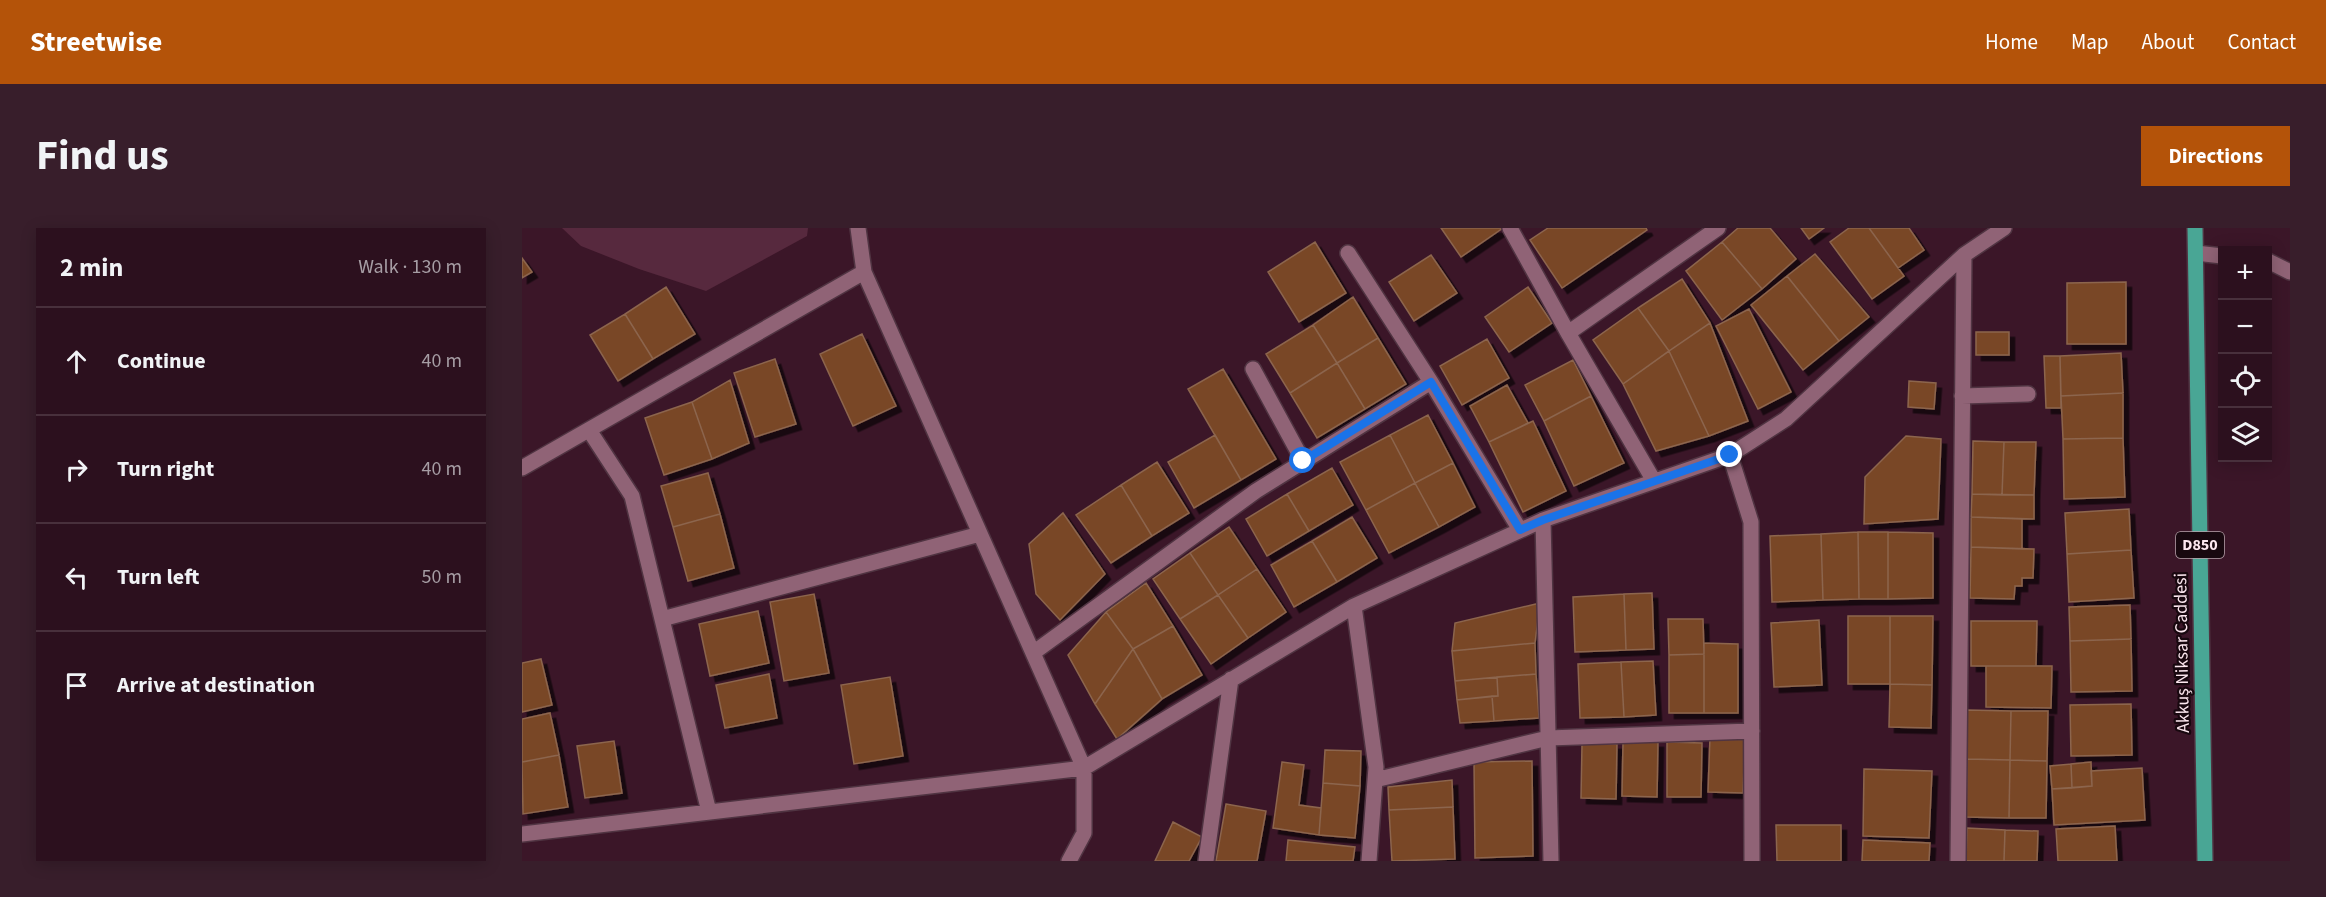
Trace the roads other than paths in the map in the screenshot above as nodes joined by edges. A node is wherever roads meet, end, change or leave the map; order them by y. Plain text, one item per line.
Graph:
1 (858, 228) edge
2 (1510, 228) edge
3 (1718, 228) edge
4 (2004, 228) edge
5 (2195, 228) edge
6 (1348, 253) dead end
7 (2196, 253) junction
8 (1964, 255) junction
9 (2218, 255) edge
10 (2272, 263) edge
11 (864, 272) junction
12 (2290, 272) edge
13 (1568, 333) junction
14 (1253, 369) dead end
15 (1431, 382) junction
16 (2028, 394) dead end
17 (1962, 396) junction
18 (589, 430) junction
19 (1730, 455) junction
20 (1303, 461) junction
21 (522, 468) edge
22 (1654, 481) junction
23 (1543, 520) junction
24 (1520, 530) junction
25 (980, 534) junction
26 (1354, 606) junction
27 (662, 619) junction
28 (1033, 653) junction
29 (1231, 679) junction
30 (1752, 730) junction
31 (1548, 738) junction
32 (1084, 768) junction
33 (1375, 780) junction
34 (709, 812) junction
35 (522, 834) edge
36 (1069, 861) edge
37 (1206, 861) edge
38 (1369, 861) edge
39 (1551, 861) edge
40 (1752, 861) edge
41 (1958, 861) edge
42 (2205, 861) edge

1 - 11 street
2 - 13 street
3 - 13 street
4 - 8 street
5 - 7 main road, Akkuş Niksar Caddesi / D850
6 - 15 street
7 - 9 street
7 - 42 main road, Akkuş Niksar Caddesi / D850
8 - 17 street
8 - 19 street
10 - 12 street
11 - 18 street
11 - 25 street
13 - 22 street
14 - 20 street
15 - 20 street
15 - 24 street
16 - 17 street
17 - 41 street
18 - 21 street
18 - 27 street
19 - 22 street
19 - 30 street
20 - 28 street
22 - 23 street
23 - 24 street
23 - 31 street
24 - 26 street
25 - 27 street
25 - 28 street
26 - 29 street
26 - 33 street
27 - 34 street
28 - 32 street
29 - 32 street
29 - 37 street
30 - 31 street
30 - 40 street
31 - 33 street
31 - 39 street
32 - 34 street
32 - 36 street
33 - 38 street
34 - 35 street

